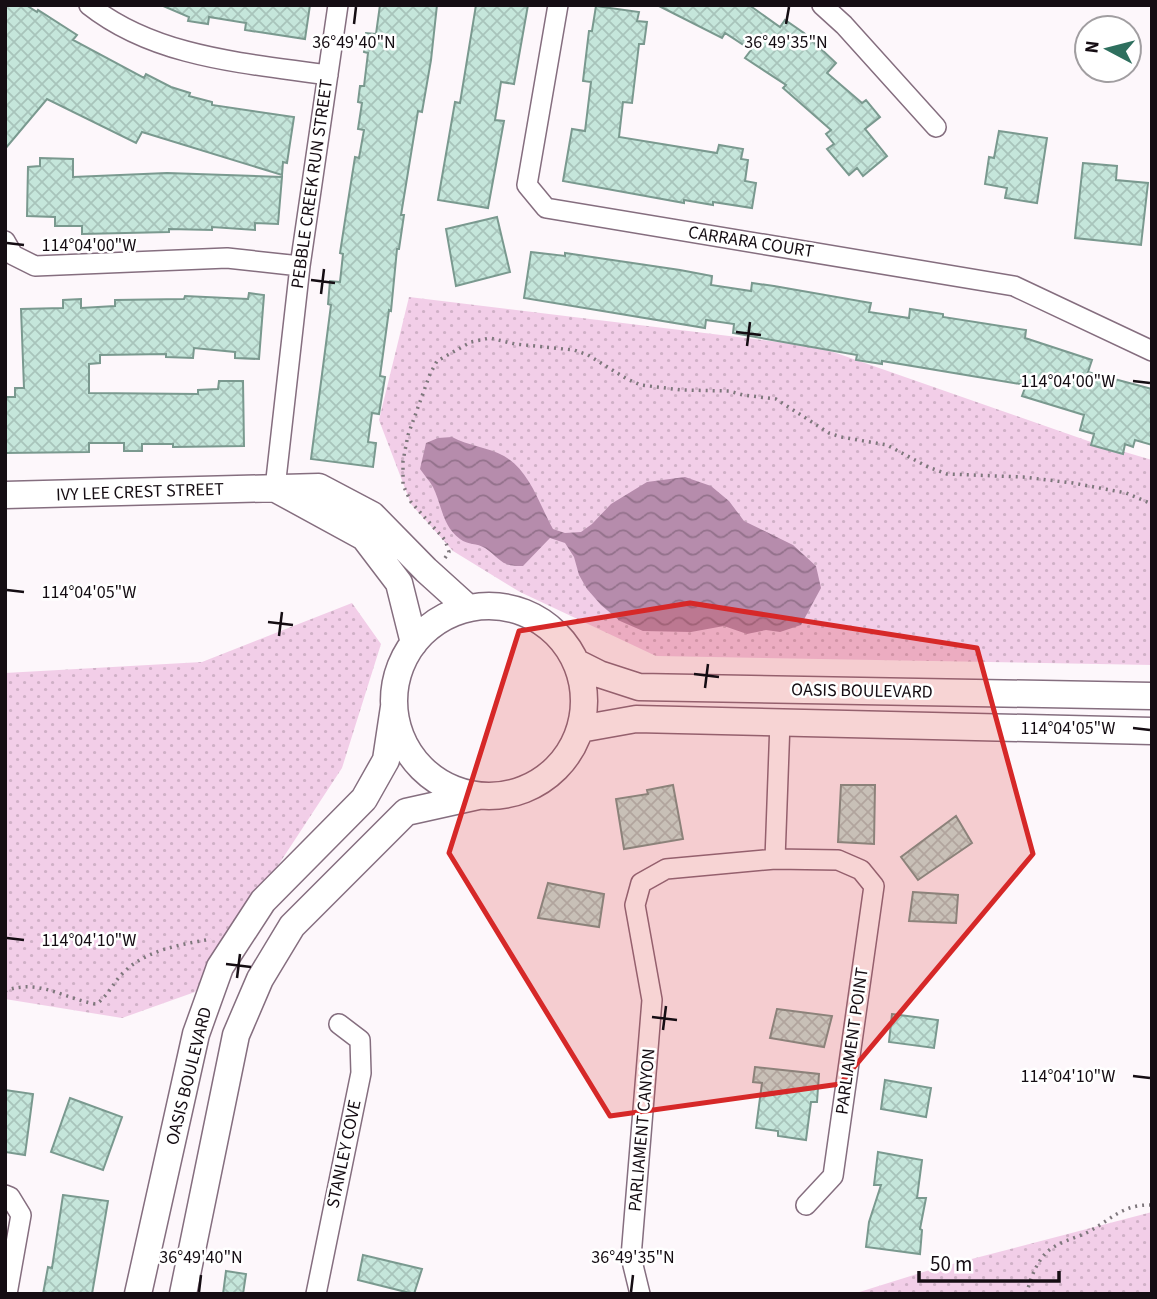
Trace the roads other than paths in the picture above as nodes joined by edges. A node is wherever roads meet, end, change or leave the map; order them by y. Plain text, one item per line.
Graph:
1 (89, 5) edge
2 (338, 5) edge
3 (558, 5) edge
4 (822, 5) edge
5 (328, 75) junction
6 (936, 127) dead end
7 (5, 241) edge
8 (300, 266) junction
9 (1152, 351) edge
10 (275, 488) junction
11 (5, 495) edge
12 (468, 608) junction
13 (414, 643) junction
14 (577, 663) junction
15 (1152, 696) edge
16 (394, 706) junction
17 (780, 722) junction
18 (580, 729) junction
19 (1152, 731) edge
20 (478, 796) junction
21 (775, 859) junction
22 (339, 1024) dead end
23 (8, 1196) edge
24 (806, 1205) dead end
25 (8, 1294) edge
26 (138, 1294) edge
27 (183, 1294) edge
28 (316, 1294) edge
29 (640, 1294) edge

1 - 5 street
2 - 5 street, PEBBLE CREEK RUN STREET
3 - 9 street, CARRARA COURT
4 - 6 street
5 - 8 street, PEBBLE CREEK RUN STREET
7 - 8 street
8 - 10 street, PEBBLE CREEK RUN STREET
10 - 11 main road, IVY LEE CREST STREET
10 - 12 main road, IVY LEE CREST STREET
10 - 13 main road
12 - 13 main road, OASIS BOULEVARD
12 - 14 main road, OASIS BOULEVARD
13 - 16 main road, OASIS BOULEVARD
14 - 15 main road, OASIS BOULEVARD
14 - 18 main road, OASIS BOULEVARD
16 - 20 main road, OASIS BOULEVARD
16 - 26 main road, OASIS BOULEVARD
17 - 18 main road, OASIS BOULEVARD
17 - 19 main road, OASIS BOULEVARD
17 - 21 street
18 - 20 main road, OASIS BOULEVARD
20 - 27 main road, OASIS BOULEVARD
21 - 24 street, PARLIAMENT POINT
21 - 29 street, PARLIAMENT CANYON
22 - 28 street, STANLEY COVE
23 - 25 street

